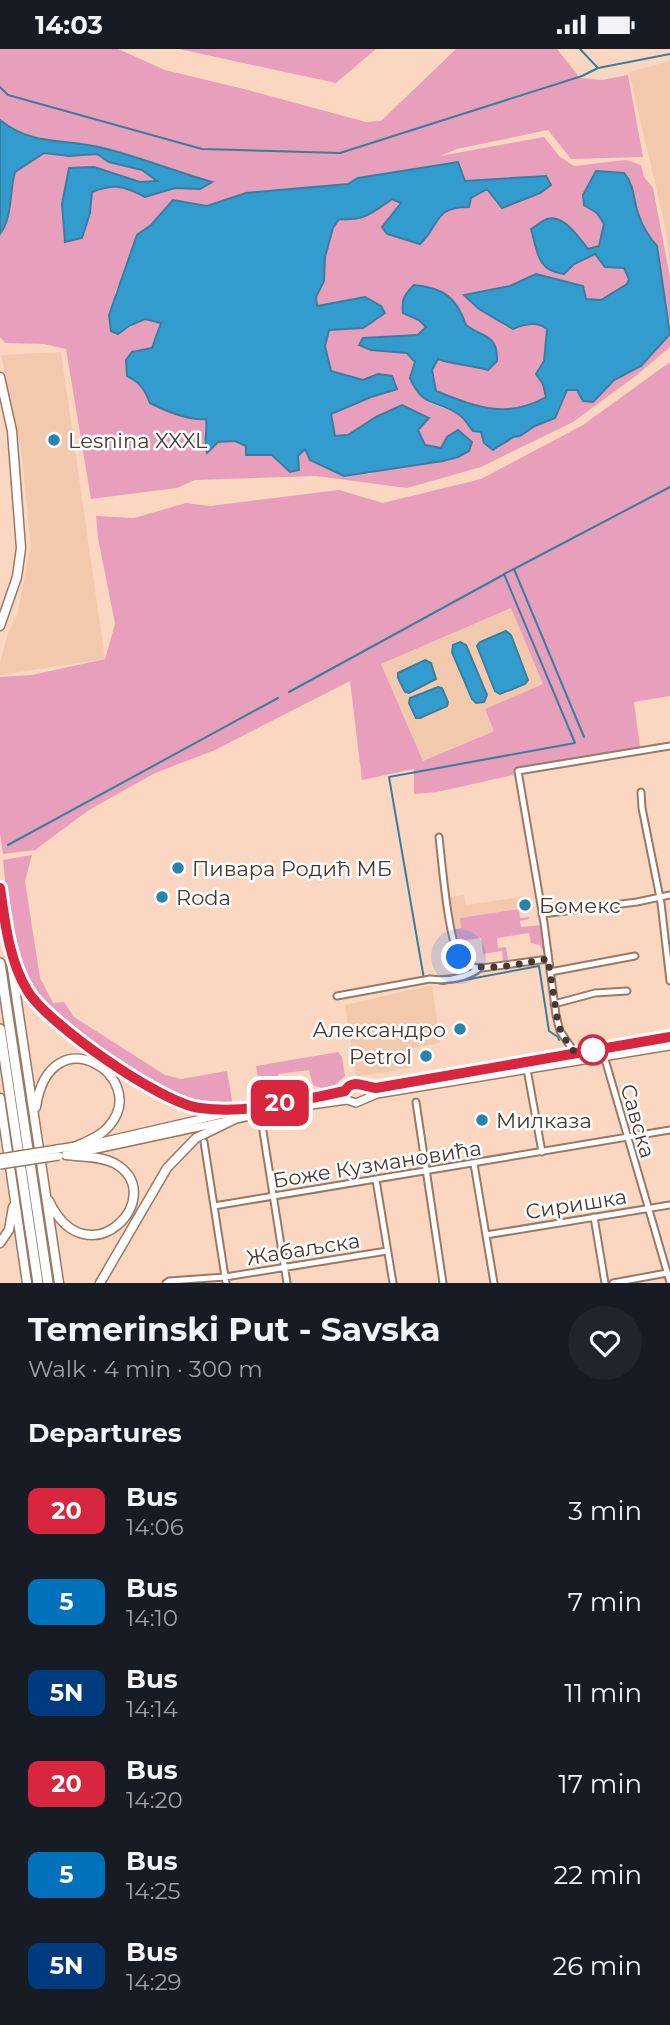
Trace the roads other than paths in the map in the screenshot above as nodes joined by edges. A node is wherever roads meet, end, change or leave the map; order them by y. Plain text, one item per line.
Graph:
1 (0, 377) edge
2 (0, 626) edge
3 (670, 746) edge
4 (641, 792) dead end
5 (439, 837) dead end
6 (0, 888) edge
7 (670, 895) edge
8 (660, 897) junction
9 (542, 914) junction
10 (8, 937) junction
11 (668, 942) edge
12 (635, 956) dead end
13 (548, 959) junction
14 (0, 963) edge
15 (481, 968) junction
16 (550, 972) junction
17 (670, 981) edge
18 (627, 991) dead end
19 (337, 996) dead end
20 (554, 1004) junction
21 (0, 1029) edge
22 (670, 1037) edge
23 (670, 1046) edge
24 (575, 1053) junction
25 (602, 1053) junction
26 (527, 1069) junction
27 (363, 1086) junction
28 (345, 1091) junction
29 (0, 1098) edge
30 (364, 1098) junction
31 (346, 1100) junction
32 (416, 1103) dead end
33 (236, 1115) junction
34 (34, 1117) junction
35 (2, 1119) edge
36 (262, 1125) dead end
37 (670, 1131) edge
38 (626, 1138) junction
39 (204, 1142) dead end
40 (63, 1152) junction
41 (542, 1152) junction
42 (0, 1158) edge
43 (474, 1164) junction
44 (0, 1165) edge
45 (426, 1172) junction
46 (376, 1180) junction
47 (46, 1192) junction
48 (14, 1193) junction
49 (274, 1196) junction
50 (670, 1205) edge
51 (214, 1206) junction
52 (648, 1209) junction
53 (594, 1217) junction
54 (486, 1235) junction
55 (0, 1243) edge
56 (387, 1251) junction
57 (285, 1268) junction
58 (667, 1273) junction
59 (225, 1280) edge
60 (670, 1282) edge
61 (27, 1283) edge
62 (38, 1283) edge
63 (48, 1283) edge
64 (58, 1283) edge
65 (100, 1283) edge
66 (166, 1283) edge
67 (287, 1283) edge
68 (393, 1283) edge
69 (443, 1283) edge
70 (494, 1283) edge
71 (606, 1283) edge
72 (613, 1283) edge

1 - 2 main road
3 - 9 street
4 - 8 street
5 - 15 street
6 - 10 main road
7 - 8 street
8 - 9 street
8 - 11 street
9 - 13 street
10 - 33 main road
10 - 34 main road
11 - 17 street
12 - 16 street
13 - 15 street
13 - 16 street
14 - 63 highway
15 - 19 street
16 - 20 street
18 - 20 street
20 - 24 street
21 - 62 highway
22 - 25 main road
23 - 25 main road
24 - 25 main road
24 - 27 main road
25 - 26 main road
25 - 38 street, Савска
26 - 30 main road
26 - 41 street
27 - 28 main road
27 - 30 main road
28 - 31 main road
28 - 33 main road
29 - 35 main road
30 - 31 main road
31 - 33 main road
32 - 45 street
33 - 40 main road
33 - 65 main road
34 - 40 main road
34 - 47 main road
35 - 48 main road
36 - 49 street
37 - 38 street, Боже Кузмановића
38 - 41 street, Боже Кузмановића
38 - 52 street, Савска
39 - 51 street
40 - 42 main road, bridge
40 - 44 main road, bridge
40 - 47 main road
41 - 43 street, Боже Кузмановића
43 - 45 street, Боже Кузмановића
43 - 54 street
45 - 46 street, Боже Кузмановића
45 - 69 street
46 - 49 street, Боже Кузмановића
46 - 56 street
47 - 64 main road
48 - 55 main road
48 - 61 main road
49 - 51 street, Боже Кузмановића
49 - 57 street
50 - 52 street, Сиришка
51 - 59 street
52 - 53 street, Сиришка
52 - 58 street, Савска
53 - 54 street, Сиришка
53 - 71 street
54 - 70 street
56 - 57 street, Жабаљска
56 - 68 street
57 - 59 street, Жабаљска
57 - 67 street
58 - 60 street, Савска
58 - 72 street
59 - 66 street, Жабаљска

